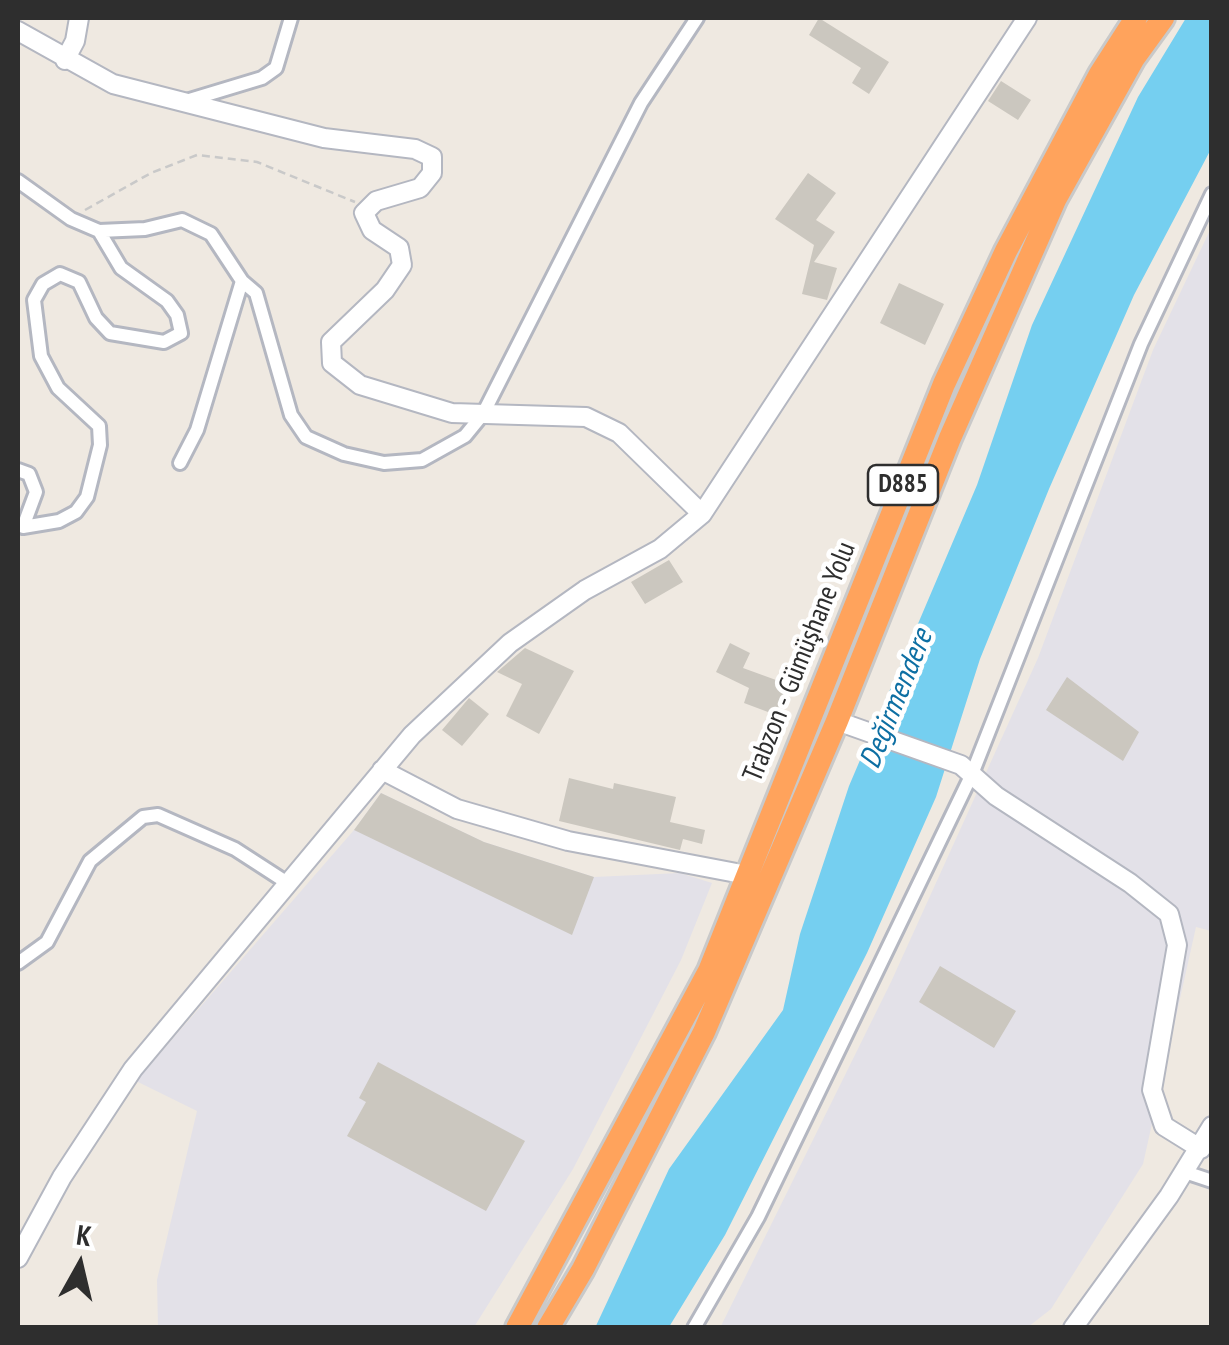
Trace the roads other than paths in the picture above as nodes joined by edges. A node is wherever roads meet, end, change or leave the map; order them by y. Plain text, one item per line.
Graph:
1 (78, 18) edge
2 (292, 18) edge
3 (697, 18) edge
4 (1027, 18) edge
5 (1136, 18) edge
6 (1163, 18) edge
7 (18, 31) edge
8 (65, 60) junction
9 (184, 102) junction
10 (18, 181) edge
11 (1212, 194) edge
12 (99, 231) junction
13 (242, 281) junction
14 (483, 414) junction
15 (180, 463) dead end
16 (18, 470) edge
17 (702, 514) junction
18 (845, 724) junction
19 (966, 769) junction
20 (382, 770) junction
21 (747, 875) junction
22 (289, 884) junction
23 (18, 963) edge
24 (1212, 1126) edge
25 (1201, 1148) junction
26 (1185, 1172) junction
27 (1212, 1181) edge
28 (18, 1258) edge
29 (518, 1328) edge
30 (548, 1328) edge
31 (694, 1328) edge
32 (1072, 1328) edge

1 - 8 street
2 - 9 street
3 - 14 street
4 - 17 street
5 - 21 highway, Trabzon - Gümüşhane Yolu / D885
6 - 18 highway, Trabzon - Gümüşhane Yolu / D885
7 - 8 street
8 - 9 street
9 - 14 street
10 - 12 street
11 - 19 street
12 - 13 street
12 - 16 street
13 - 14 street
13 - 15 street
14 - 17 street
17 - 20 street
18 - 19 street
18 - 30 highway, Trabzon - Gümüşhane Yolu / D885
19 - 25 street
19 - 31 street
20 - 21 street
20 - 22 street
21 - 29 highway, Trabzon - Gümüşhane Yolu / D885
22 - 23 street
22 - 28 street
24 - 25 street
25 - 26 street
26 - 27 street
26 - 32 street

